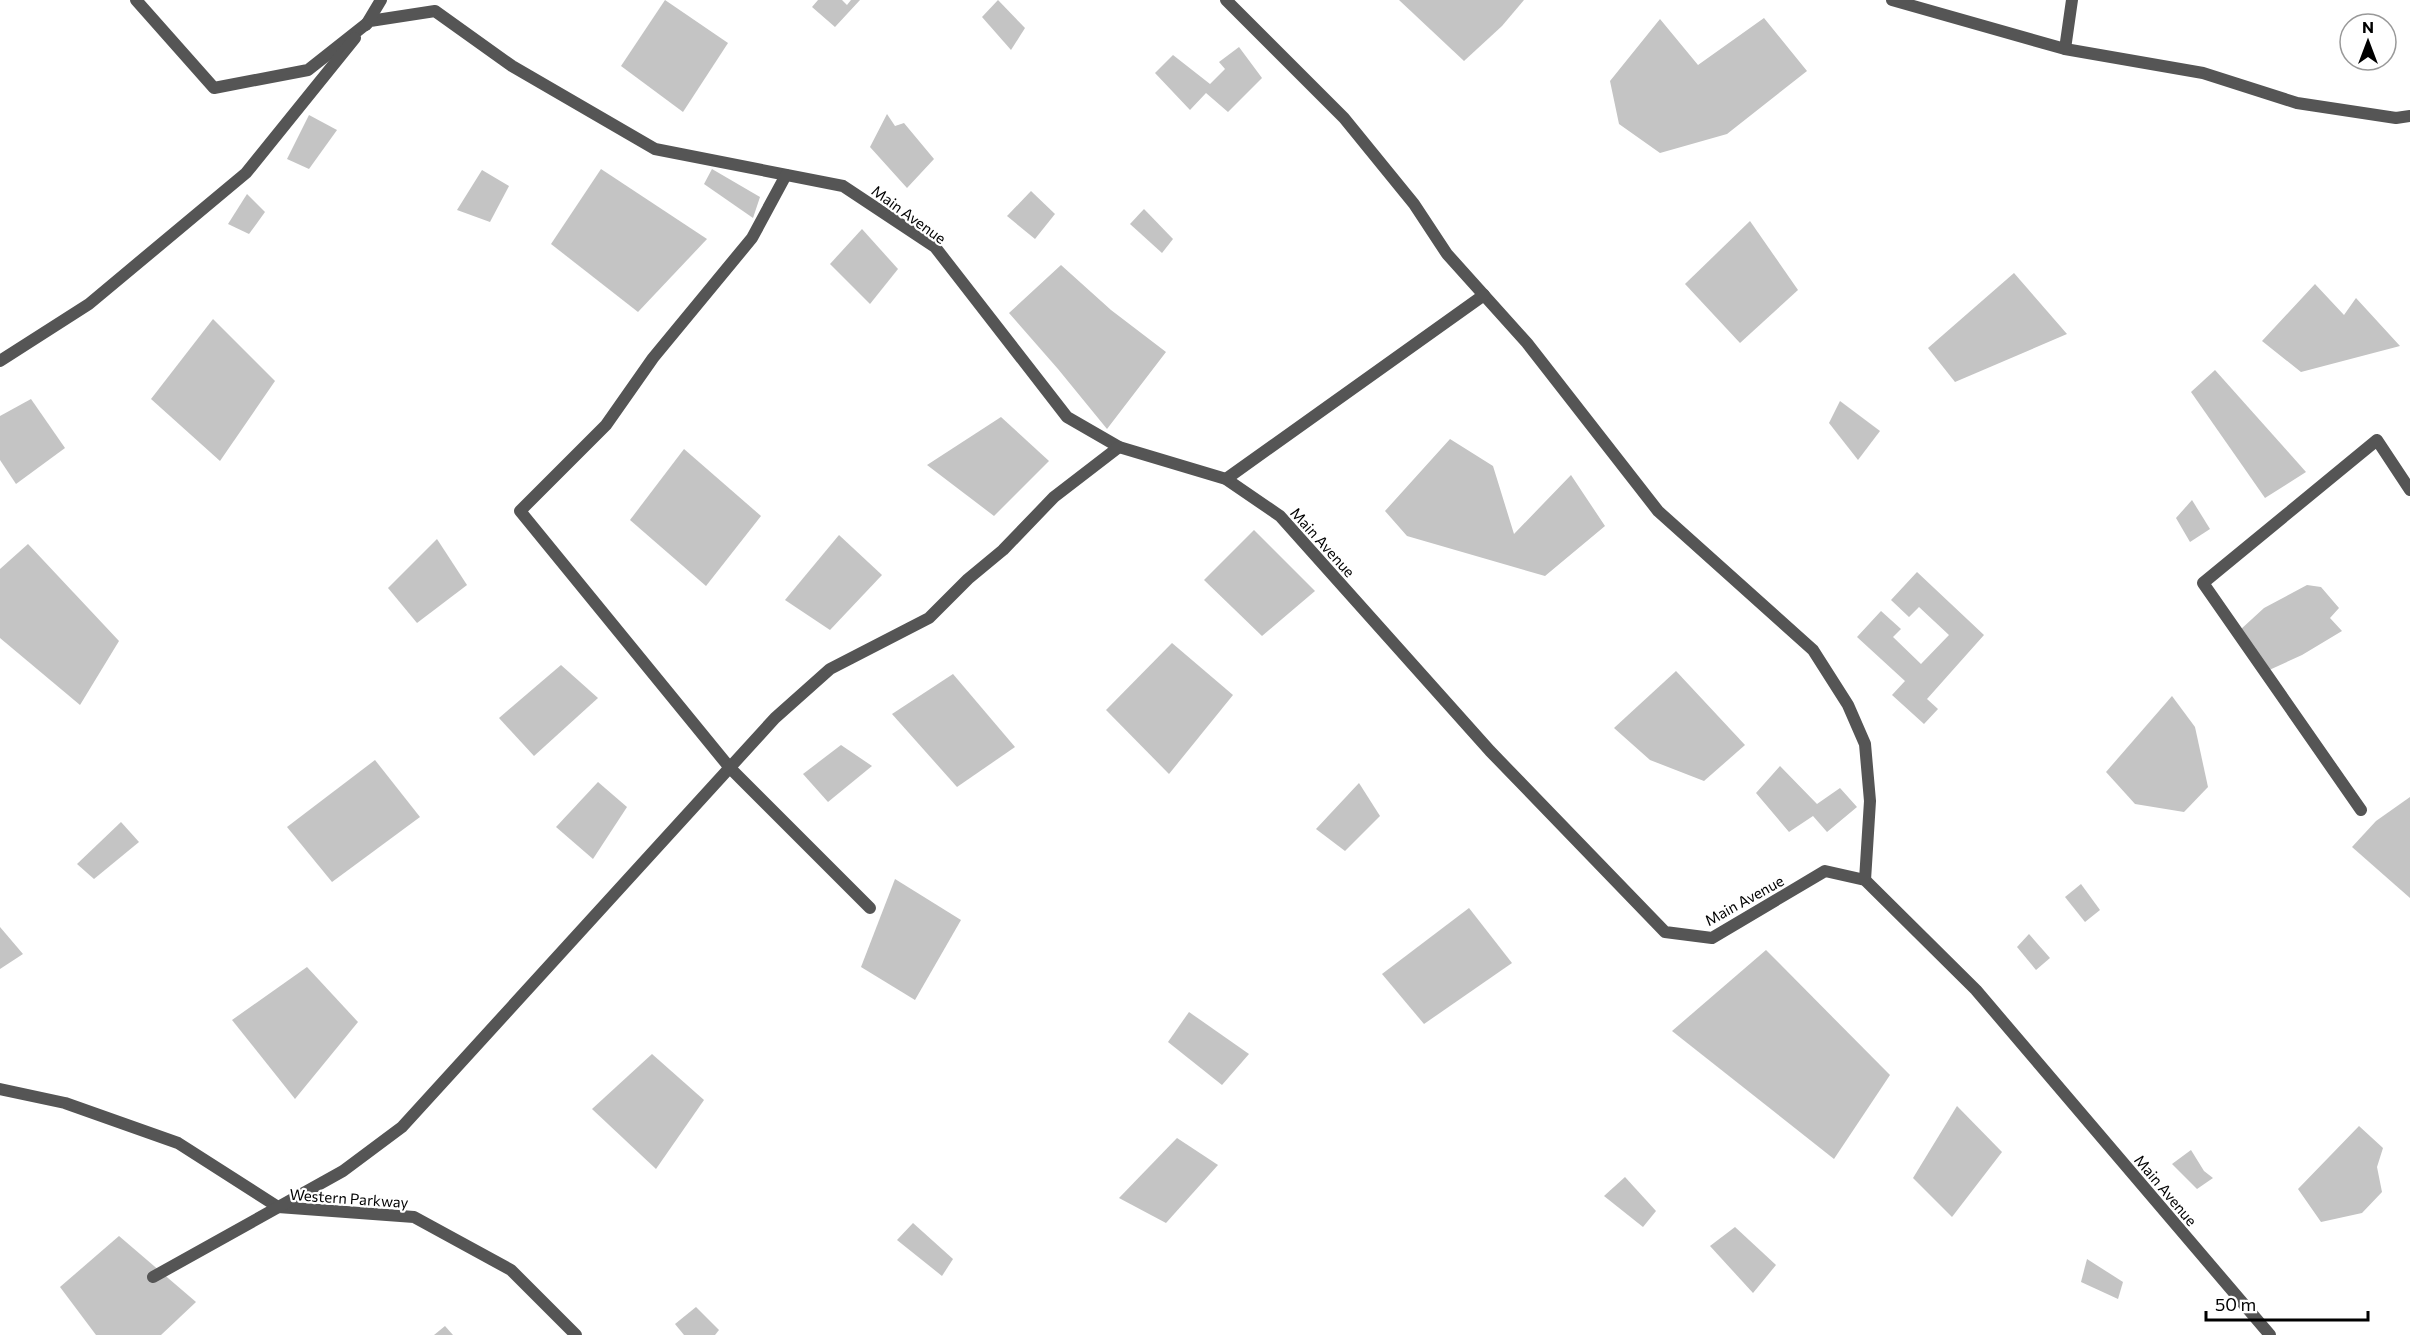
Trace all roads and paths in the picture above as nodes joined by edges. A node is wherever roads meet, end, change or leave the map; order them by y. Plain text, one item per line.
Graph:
1 (136, 0) edge
2 (381, 0) edge
3 (1226, 0) edge
4 (1892, 0) edge
5 (2072, 0) edge
6 (369, 21) junction
7 (2065, 49) junction
8 (2410, 116) edge
9 (786, 175) junction
10 (1484, 295) junction
11 (0, 361) edge
12 (1119, 447) junction
13 (1226, 479) junction
14 (2410, 490) edge
15 (730, 768) junction
16 (2361, 810) dead end
17 (1865, 880) junction
18 (870, 908) dead end
19 (0, 1089) edge
20 (278, 1207) junction
21 (153, 1277) dead end
22 (576, 1335) edge
23 (2270, 1335) edge

1 - 6 street
2 - 6 street
3 - 10 street
4 - 7 street
5 - 7 street
6 - 9 street, Main Avenue
6 - 11 street
7 - 8 street
9 - 12 street, Main Avenue
9 - 15 street
10 - 13 street
10 - 17 street
12 - 13 street, Main Avenue
12 - 15 street
13 - 17 street, Main Avenue
14 - 16 street
15 - 18 street
15 - 20 street
17 - 23 street, Main Avenue
19 - 20 street, Western Parkway
20 - 21 street
20 - 22 street, Western Parkway

